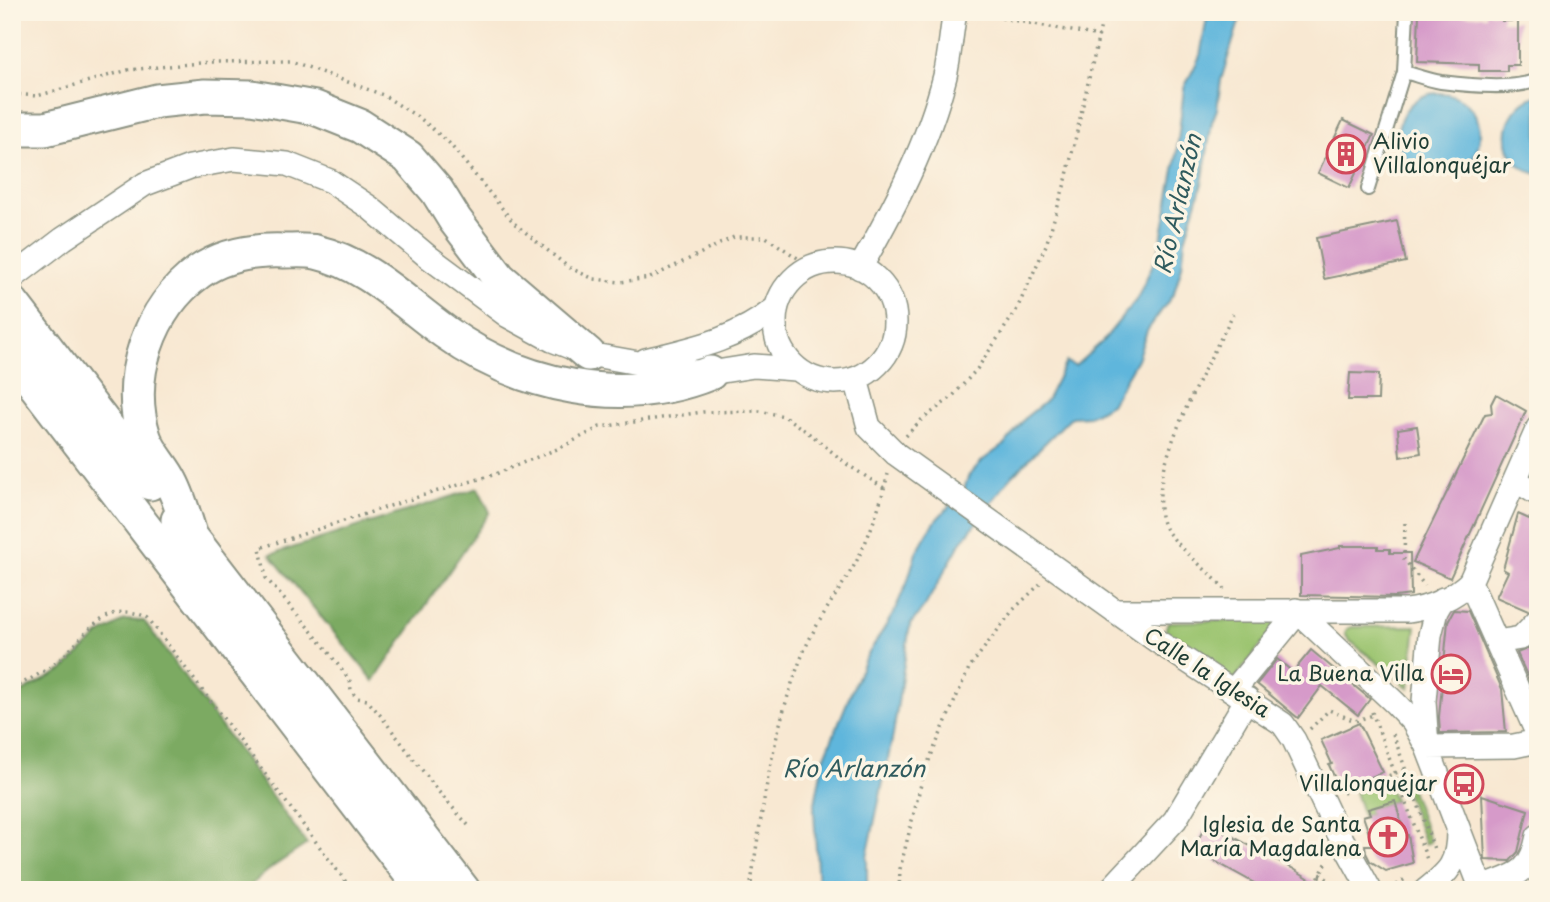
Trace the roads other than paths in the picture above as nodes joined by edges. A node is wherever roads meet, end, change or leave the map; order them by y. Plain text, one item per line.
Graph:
1 (955, 12) edge
2 (1407, 12) edge
3 (1404, 72) junction
4 (1538, 79) edge
5 (12, 129) edge
6 (1368, 189) dead end
7 (860, 268) junction
8 (12, 278) edge
9 (12, 303) edge
10 (776, 308) junction
11 (588, 354) junction
12 (12, 355) edge
13 (636, 362) junction
14 (794, 369) junction
15 (710, 373) junction
16 (856, 379) junction
17 (1533, 421) edge
18 (1515, 480) junction
19 (1538, 494) edge
20 (191, 537) junction
21 (1470, 582) junction
22 (1432, 605) junction
23 (1115, 611) junction
24 (1167, 611) junction
25 (1297, 611) junction
26 (1344, 611) junction
27 (1538, 620) edge
28 (1157, 641) junction
29 (1497, 642) junction
30 (1332, 643) junction
31 (1240, 694) junction
32 (1424, 696) junction
33 (1388, 711) junction
34 (1538, 735) edge
35 (1538, 741) edge
36 (1427, 747) junction
37 (1458, 828) junction
38 (1538, 836) edge
39 (1437, 860) junction
40 (1418, 878) edge
41 (1480, 883) edge
42 (423, 890) edge
43 (463, 890) edge
44 (1110, 890) edge
45 (1370, 890) edge

1 - 7 street
2 - 3 lane
3 - 4 lane
3 - 6 lane
5 - 11 main road
7 - 10 street
7 - 16 street
8 - 11 street
9 - 20 main road
10 - 13 street
10 - 14 street
11 - 13 street
12 - 42 main road
13 - 15 street
14 - 15 street
14 - 16 street
15 - 20 main road
16 - 23 street, Calle la Iglesia
17 - 18 street
18 - 19 street
18 - 21 street
20 - 43 main road
21 - 22 street
21 - 29 street
22 - 26 street
22 - 32 street
23 - 24 street
23 - 28 street, Calle la Iglesia
24 - 25 street
24 - 28 street
25 - 26 street
25 - 30 street
25 - 31 street
26 - 30 street
27 - 29 street
28 - 31 street, Calle la Iglesia
29 - 34 street
30 - 33 street
31 - 44 street
31 - 45 street, Calle la Iglesia
32 - 33 street
32 - 36 street
33 - 36 street
35 - 36 street
36 - 37 street
37 - 39 street
37 - 41 street
38 - 41 street
39 - 40 street
39 - 41 street

